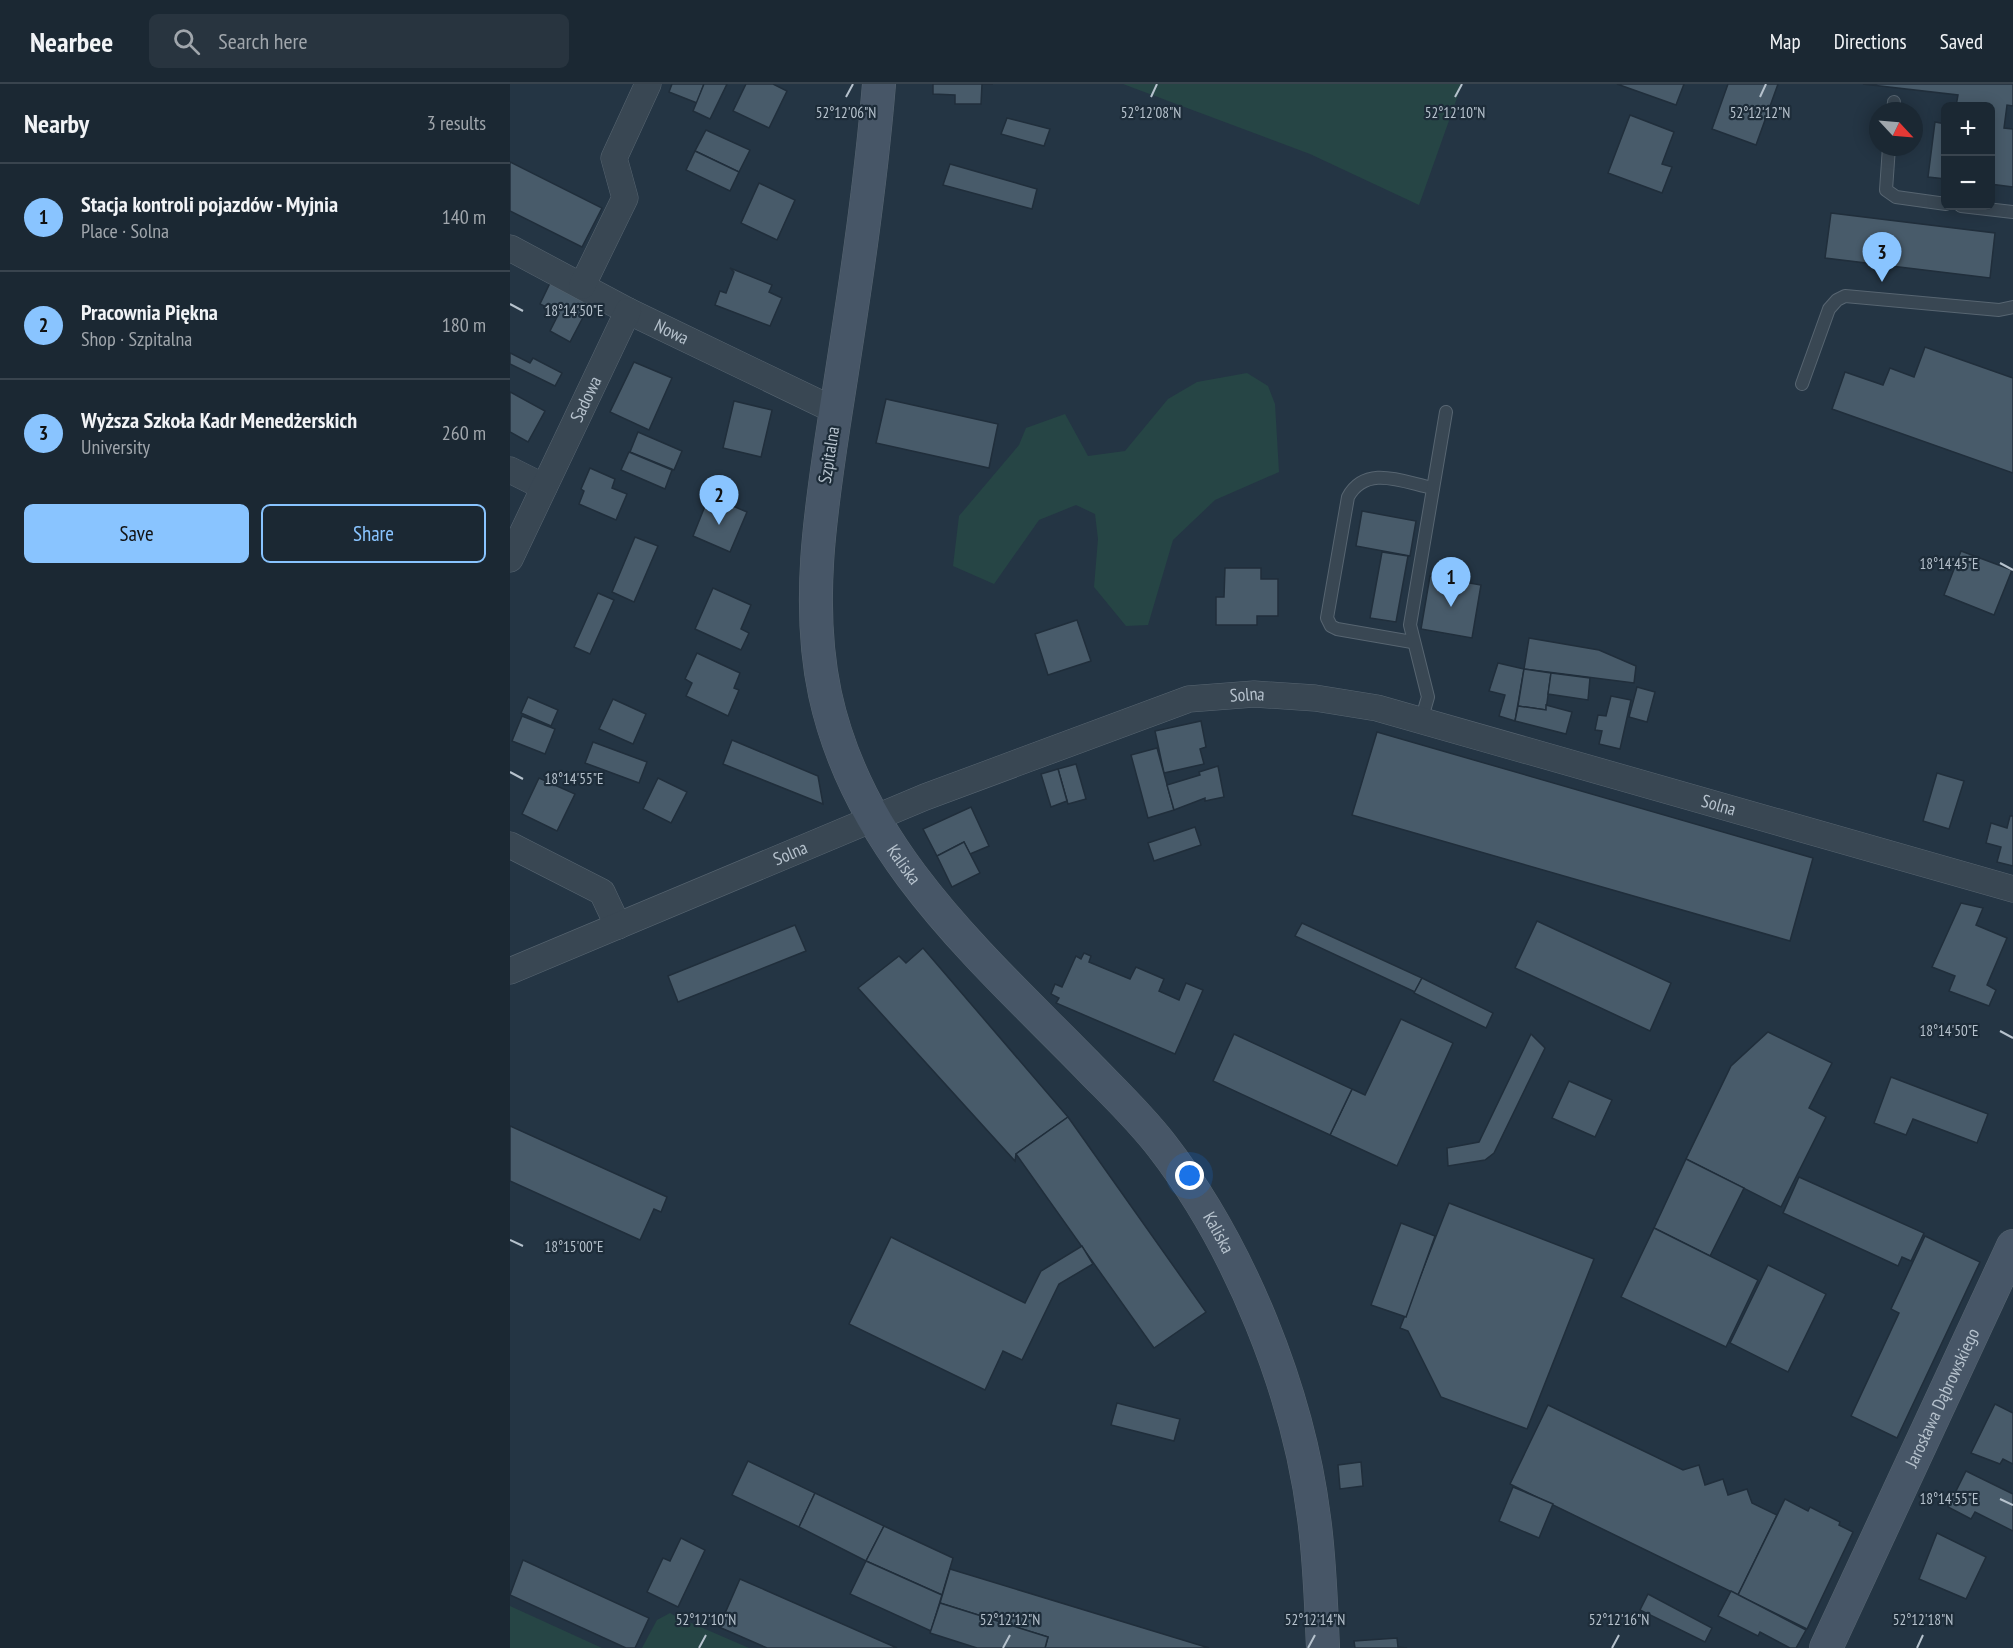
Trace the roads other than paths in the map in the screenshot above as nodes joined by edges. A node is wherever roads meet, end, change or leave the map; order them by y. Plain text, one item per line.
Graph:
1 (648, 84) edge
2 (879, 84) edge
3 (1888, 156) edge
4 (1941, 203) edge
5 (1995, 210) edge
6 (2013, 212) edge
7 (510, 248) edge
8 (582, 286) junction
9 (2013, 307) edge
10 (628, 311) junction
11 (1802, 384) dead end
12 (836, 411) junction
13 (1446, 412) dead end
14 (510, 470) edge
15 (544, 487) junction
16 (1434, 488) junction
17 (510, 559) edge
18 (1412, 642) junction
19 (1421, 721) junction
20 (874, 818) junction
21 (510, 846) edge
22 (2013, 889) edge
23 (618, 926) junction
24 (510, 971) edge
25 (2013, 1246) edge
26 (1323, 1648) edge
27 (1826, 1648) edge

1 - 8 street
2 - 12 street, Szpitalna
3 - 4 lane
5 - 6 lane
7 - 8 street, Nowa
8 - 10 street, Nowa
9 - 11 lane
10 - 12 street, Nowa
10 - 15 street, Sadowa
12 - 20 street, Szpitalna
13 - 16 lane
14 - 15 street
15 - 17 street, Sadowa
16 - 18 lane
16 - 18 lane
18 - 19 lane
19 - 20 street, Solna
19 - 22 street, Solna
20 - 23 street, Solna
20 - 26 street, Kaliska
21 - 23 street
23 - 24 street, Solna
25 - 27 street, Jarosława Dąbrowskiego

